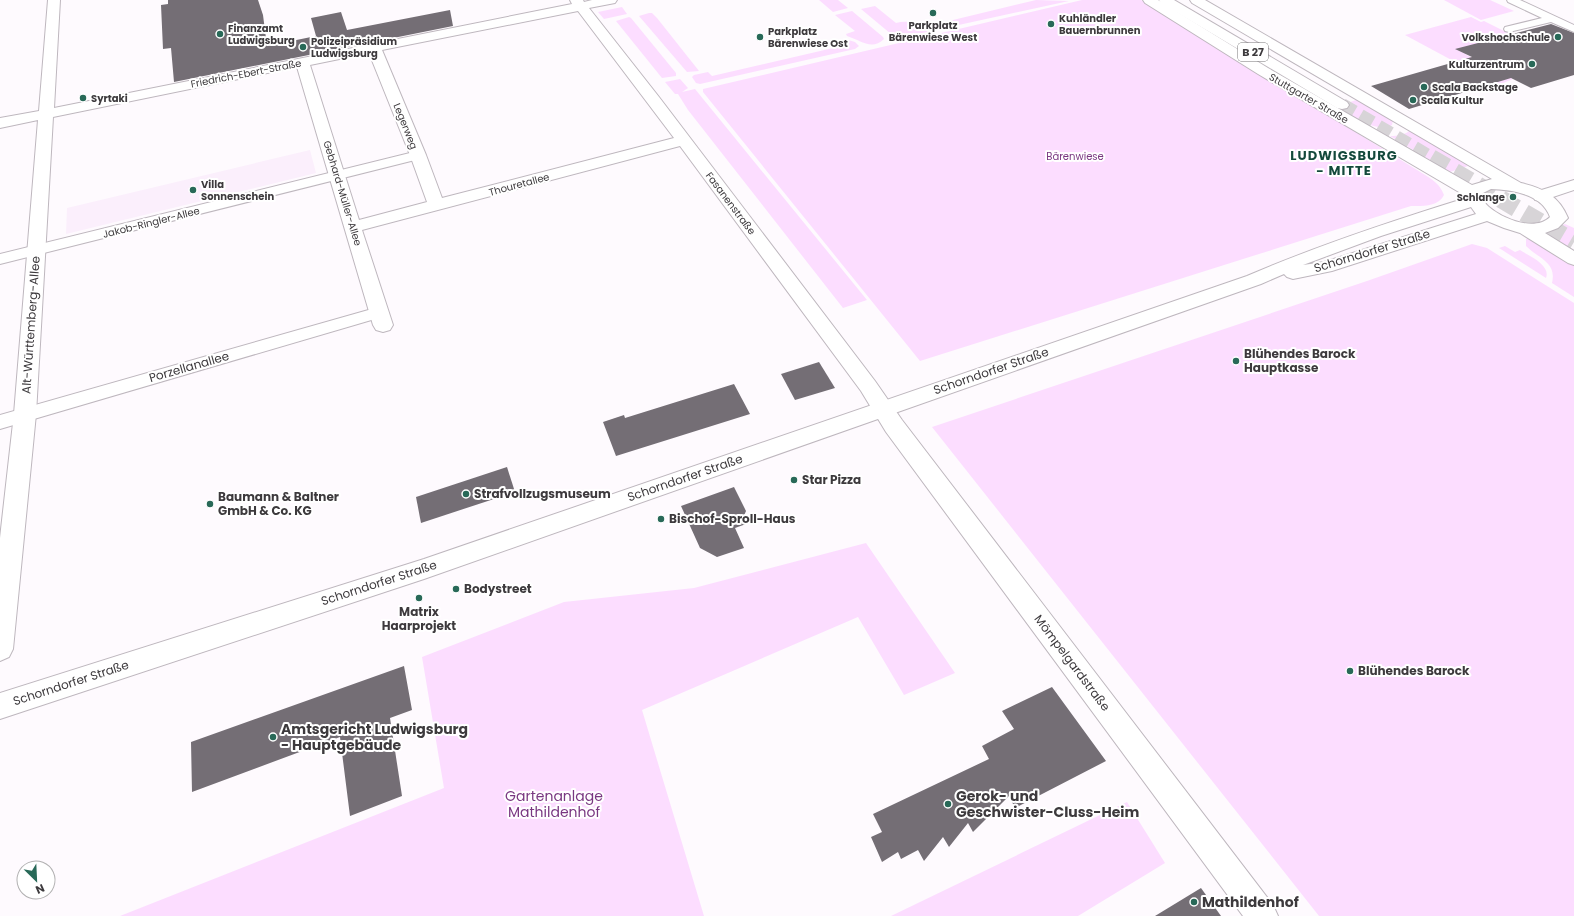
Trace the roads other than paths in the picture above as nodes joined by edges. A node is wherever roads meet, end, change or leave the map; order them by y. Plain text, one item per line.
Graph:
1 (54, 0) edge
2 (611, 0) edge
3 (1149, 0) edge
4 (1165, 0) edge
5 (1183, 0) edge
6 (1196, 0) edge
7 (1512, 0) edge
8 (1501, 2) dead end
9 (578, 3) edge
10 (1546, 20) junction
11 (1509, 29) dead end
12 (1574, 29) edge
13 (374, 47) junction
14 (302, 61) junction
15 (47, 113) junction
16 (1402, 119) junction
17 (0, 123) edge
18 (1355, 124) junction
19 (684, 140) junction
20 (418, 155) junction
21 (337, 175) junction
22 (1574, 185) edge
23 (1515, 186) junction
24 (1474, 196) junction
25 (1541, 196) junction
26 (436, 206) junction
27 (1555, 208) junction
28 (1489, 215) junction
29 (1574, 218) edge
30 (353, 227) junction
31 (1525, 228) junction
32 (36, 250) junction
33 (0, 259) edge
34 (1574, 259) edge
35 (1254, 280) junction
36 (381, 318) joint
37 (882, 409) junction
38 (25, 414) junction
39 (0, 422) edge
40 (0, 649) edge
41 (0, 706) edge
42 (1262, 916) edge

1 - 15 street, Alt-Württemberg-Allee
2 - 9 street, Friedrich-Ebert-Straße
3 - 18 street, Stuttgarter Straße
4 - 5 street, Stuttgarter Straße / B 27
6 - 16 street
7 - 10 street
8 - 10 street
9 - 13 street, Friedrich-Ebert-Straße
9 - 19 street, Fasanenstraße
10 - 11 street
10 - 12 street
13 - 14 street, Friedrich-Ebert-Straße
13 - 20 street, Legerweg
14 - 15 street, Friedrich-Ebert-Straße
14 - 21 street, Gebhard-Müller-Allee
15 - 17 street, Friedrich-Ebert-Straße
15 - 32 street, Alt-Württemberg-Allee
16 - 18 street
16 - 23 street
18 - 24 street, Stuttgarter Straße
19 - 26 street, Thouretallee
19 - 37 street, Fasanenstraße
20 - 21 street, Jakob-Ringler-Allee
20 - 26 street, Legerweg
21 - 30 street, Gebhard-Müller-Allee
21 - 32 street, Jakob-Ringler-Allee
22 - 25 street
23 - 24 street, Schorndorfer Straße
23 - 25 street
24 - 28 street, Stuttgarter Straße
24 - 35 street, Schorndorfer Straße
25 - 27 street
26 - 30 street, Thouretallee
27 - 29 street
27 - 31 street
28 - 31 street
28 - 35 street, Schorndorfer Straße
30 - 36 street, Gebhard-Müller-Allee
31 - 34 street
32 - 33 street, Jakob-Ringler-Allee
32 - 38 street, Alt-Württemberg-Allee
35 - 37 street, Schorndorfer Straße
36 - 38 street, Porzellanallee
37 - 41 street, Schorndorfer Straße
37 - 42 street, Mömpelgardstraße
38 - 39 street, Porzellanallee
38 - 40 street, Alt-Württemberg-Allee

